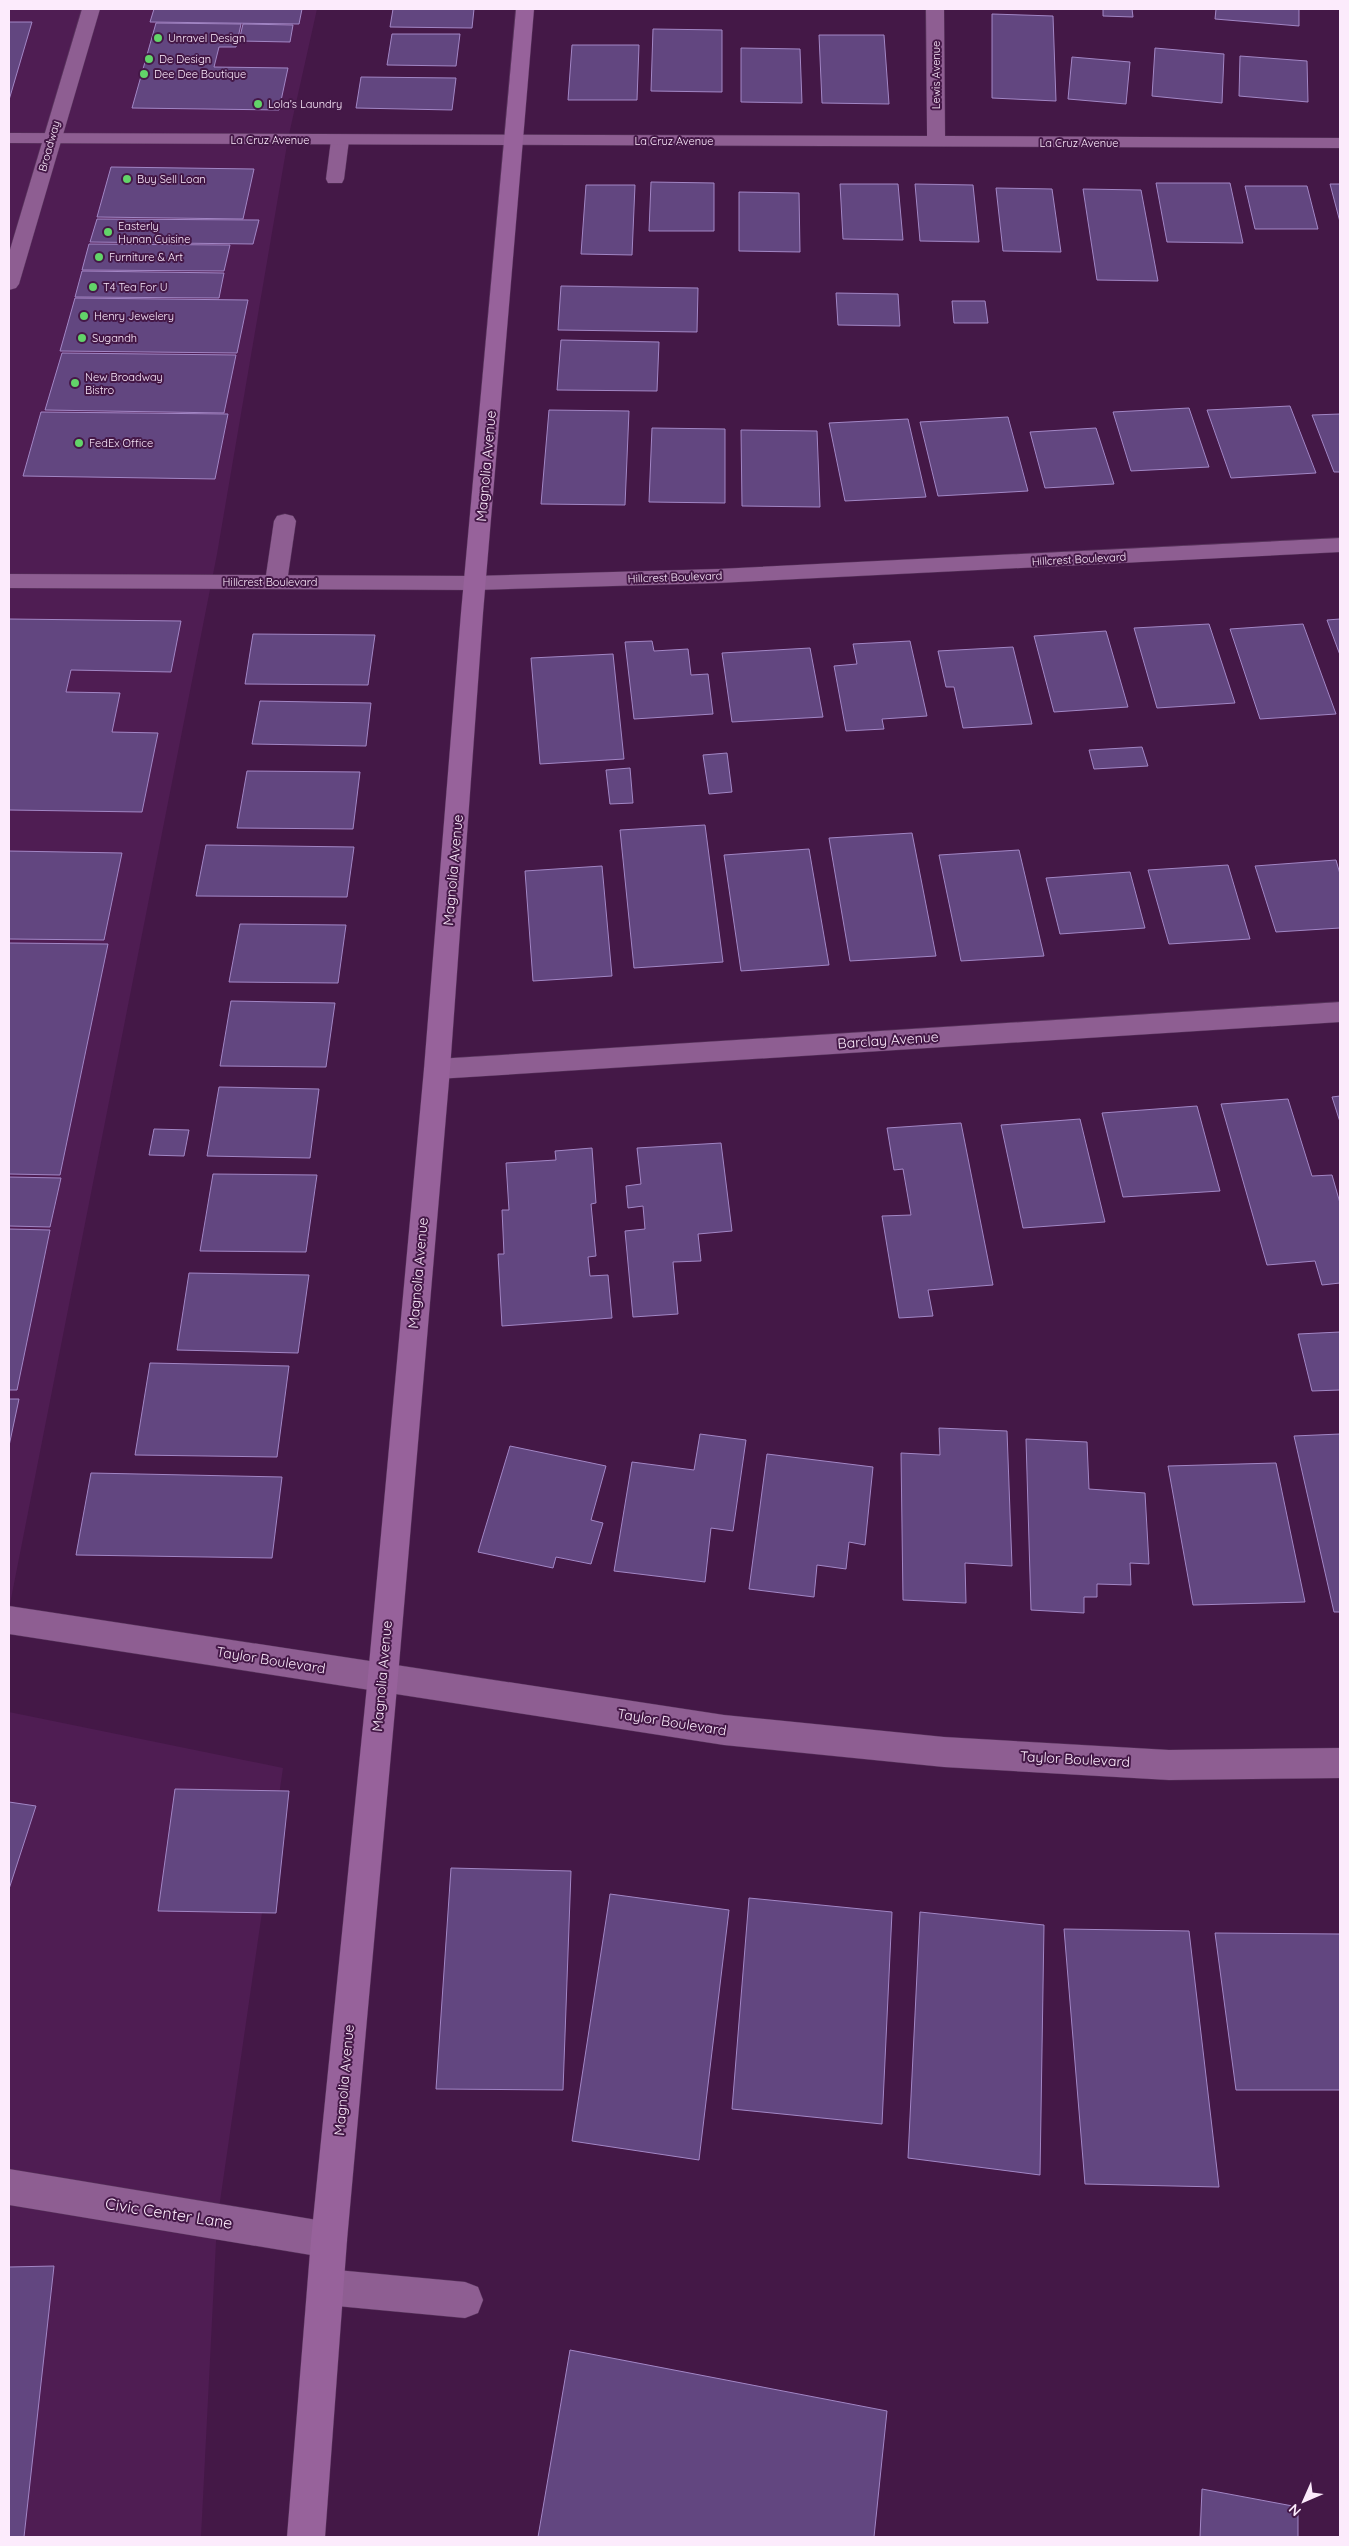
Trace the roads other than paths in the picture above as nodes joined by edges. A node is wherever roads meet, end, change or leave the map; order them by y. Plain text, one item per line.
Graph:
1 (91, 9) edge
2 (525, 9) edge
3 (935, 9) edge
4 (9, 138) edge
5 (51, 139) junction
6 (340, 140) junction
7 (514, 141) junction
8 (936, 142) junction
9 (1340, 143) edge
10 (335, 179) dead end
11 (9, 284) edge
12 (285, 521) dead end
13 (1340, 545) edge
14 (9, 581) edge
15 (276, 582) junction
16 (476, 583) junction
17 (1340, 1012) edge
18 (437, 1068) junction
19 (9, 1620) edge
20 (382, 1676) junction
21 (1340, 1763) edge
22 (9, 2187) edge
23 (329, 2240) junction
24 (326, 2287) junction
25 (465, 2300) dead end
26 (306, 2537) edge

1 - 5 street, Broadway
2 - 7 main road, Magnolia Avenue
3 - 8 street, Lewis Avenue
4 - 5 street, La Cruz Avenue
5 - 6 street, La Cruz Avenue
5 - 11 street, Broadway
6 - 7 street, La Cruz Avenue
6 - 10 street
7 - 8 street, La Cruz Avenue
7 - 16 main road, Magnolia Avenue
8 - 9 street, La Cruz Avenue
12 - 15 street
13 - 16 street, Hillcrest Boulevard
14 - 15 street, Hillcrest Boulevard
15 - 16 street, Hillcrest Boulevard
16 - 18 main road, Magnolia Avenue
17 - 18 street, Barclay Avenue
18 - 20 main road, Magnolia Avenue
19 - 20 street, Taylor Boulevard
20 - 21 street, Taylor Boulevard
20 - 23 main road, Magnolia Avenue
22 - 23 street, Civic Center Lane
23 - 24 main road, Magnolia Avenue
24 - 25 street
24 - 26 main road, Magnolia Avenue

